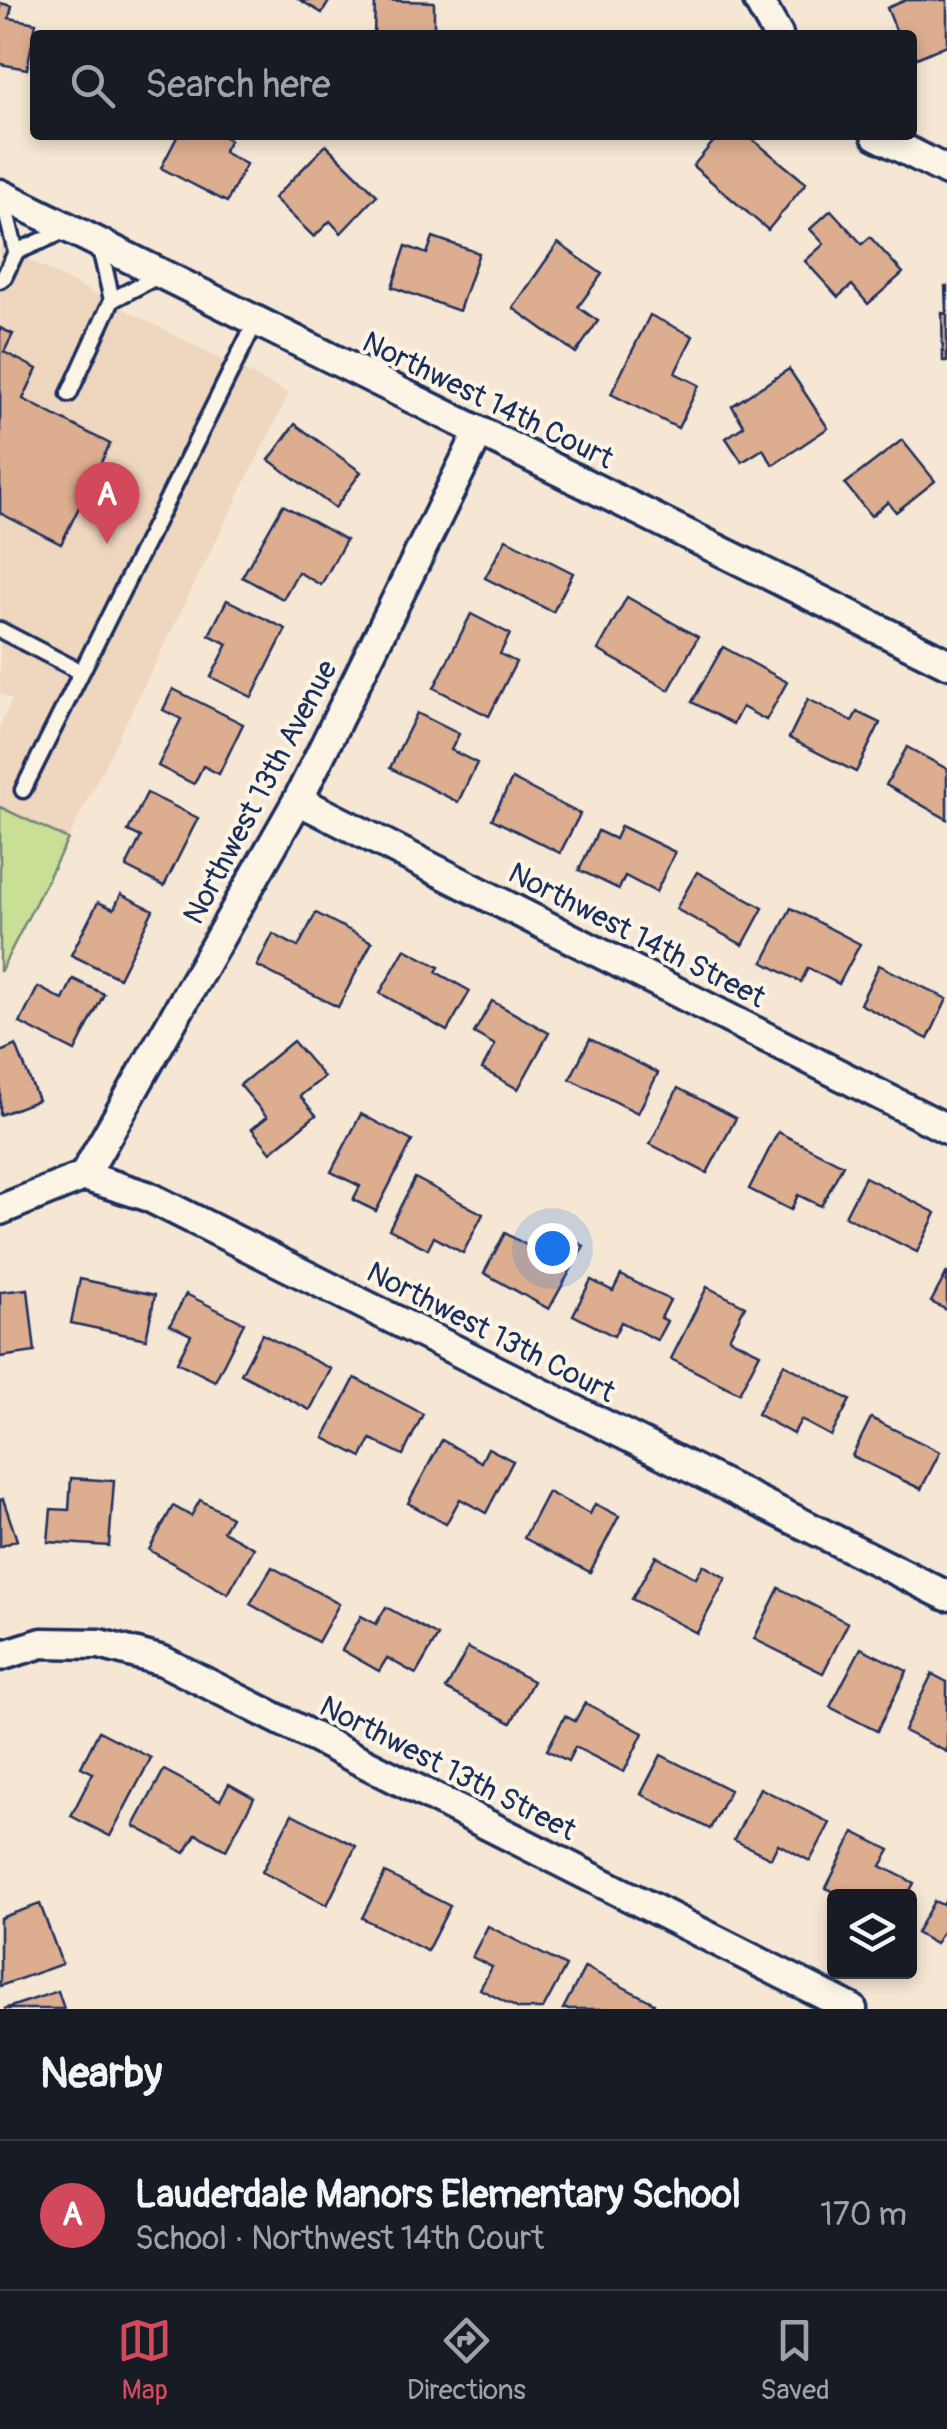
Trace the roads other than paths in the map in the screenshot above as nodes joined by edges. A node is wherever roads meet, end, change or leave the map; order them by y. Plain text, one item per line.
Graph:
1 (758, 0) edge
2 (775, 30) edge
3 (886, 140) edge
4 (947, 171) edge
5 (1, 195) edge
6 (70, 229) junction
7 (99, 243) junction
8 (16, 252) junction
9 (161, 274) junction
10 (0, 280) edge
11 (112, 300) junction
12 (256, 321) junction
13 (69, 394) dead end
14 (479, 432) junction
15 (0, 630) edge
16 (947, 663) edge
17 (81, 672) junction
18 (23, 790) dead end
19 (298, 800) junction
20 (947, 1129) edge
21 (84, 1176) junction
22 (0, 1210) edge
23 (947, 1596) edge
24 (0, 1656) edge
25 (852, 2009) edge

1 - 2 street
3 - 4 street
5 - 6 street, Northwest 14th Court
5 - 8 lane
6 - 7 street, Northwest 14th Court
6 - 8 lane
7 - 9 street, Northwest 14th Court
7 - 11 lane
8 - 10 lane
9 - 11 lane
9 - 12 street, Northwest 14th Court
11 - 13 lane
12 - 14 street, Northwest 14th Court
12 - 17 lane
14 - 16 street, Northwest 14th Court
14 - 19 street, Northwest 13th Avenue
15 - 17 lane
17 - 18 lane
19 - 20 street, Northwest 14th Street
19 - 21 street, Northwest 13th Avenue
21 - 22 street
21 - 23 street, Northwest 13th Court
24 - 25 street, Northwest 13th Street

